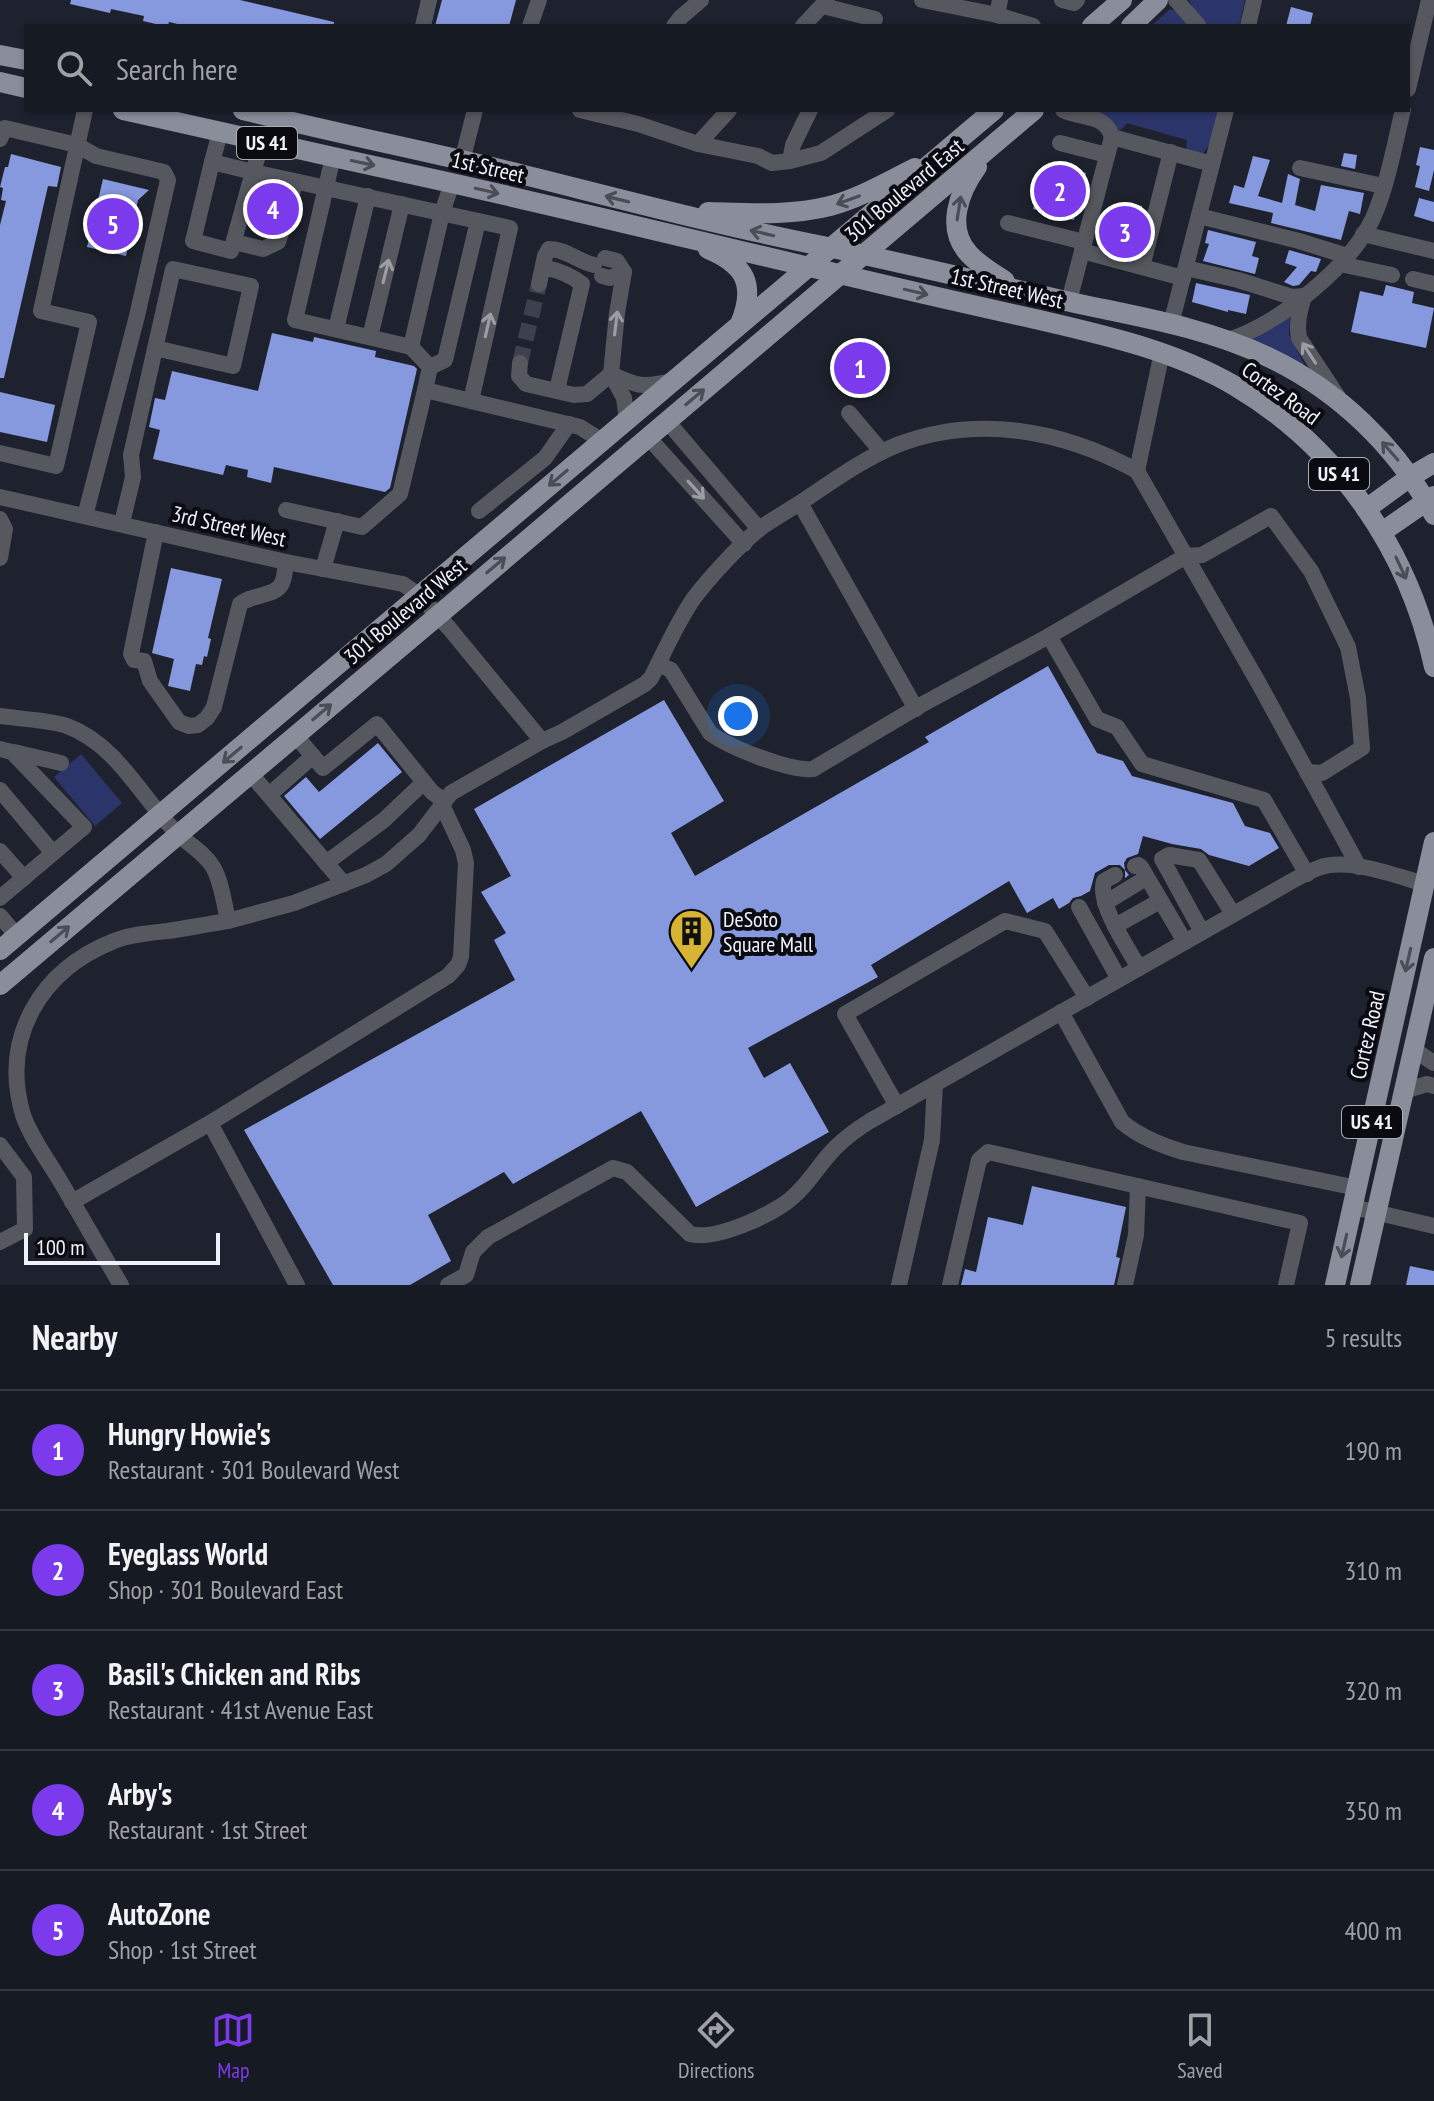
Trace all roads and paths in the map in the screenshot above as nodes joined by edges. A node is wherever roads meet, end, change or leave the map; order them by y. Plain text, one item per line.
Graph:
1 (429, 0) edge
2 (539, 0) edge
3 (701, 0) edge
4 (922, 0) edge
5 (1062, 0) edge
6 (1077, 0) edge
7 (1121, 0) edge
8 (1158, 0) edge
9 (1176, 0) edge
10 (1254, 0) edge
11 (1429, 0) edge
12 (825, 3) edge
13 (998, 8) edge
14 (875, 19) dead end
15 (423, 24) edge
16 (531, 24) edge
17 (676, 24) edge
18 (805, 24) edge
19 (1029, 24) edge
20 (1094, 24) edge
21 (1133, 24) edge
22 (1197, 24) edge
23 (1248, 24) edge
24 (0, 55) edge
25 (24, 60) edge
26 (0, 69) edge
27 (24, 74) edge
28 (1410, 81) edge
29 (0, 82) edge
30 (24, 88) edge
31 (85, 112) edge
32 (131, 112) edge
33 (252, 112) edge
34 (474, 112) edge
35 (597, 112) edge
36 (727, 112) edge
37 (809, 112) edge
38 (884, 112) edge
39 (992, 112) edge
40 (1032, 112) edge
41 (1070, 112) edge
42 (1225, 112) edge
43 (1402, 112) edge
44 (640, 117) edge
45 (220, 133) junction
46 (1112, 137) junction
47 (0, 139) edge
48 (262, 142) junction
49 (1060, 143) dead end
50 (698, 144) junction
51 (995, 144) junction
52 (77, 145) junction
53 (1171, 152) junction
54 (943, 153) junction
55 (1107, 155) junction
56 (333, 157) junction
57 (462, 161) junction
58 (790, 161) junction
59 (212, 162) junction
60 (1212, 164) junction
61 (1300, 168) dead end
62 (253, 172) junction
63 (295, 182) junction
64 (452, 183) junction
65 (1383, 186) junction
66 (326, 187) junction
67 (368, 196) junction
68 (402, 204) junction
69 (666, 211) junction
70 (442, 213) junction
71 (1199, 216) junction
72 (478, 221) junction
73 (1008, 223) dead end
74 (667, 232) junction
75 (1363, 234) junction
76 (234, 242) junction
77 (1083, 247) junction
78 (833, 248) junction
79 (1434, 251) edge
80 (865, 255) junction
81 (1344, 260) junction
82 (811, 266) junction
83 (543, 267) junction
84 (1142, 267) junction
85 (1185, 273) junction
86 (841, 274) junction
87 (1392, 275) dead end
88 (1413, 279) dead end
89 (539, 284) tunnel mouth
90 (1434, 284) edge
91 (1015, 288) junction
92 (1304, 296) junction
93 (1069, 301) junction
94 (1171, 324) junction
95 (739, 325) junction
96 (336, 329) junction
97 (370, 337) junction
98 (1228, 340) junction
99 (411, 347) junction
100 (155, 348) junction
101 (1162, 352) junction
102 (520, 363) dead end
103 (430, 367) junction
104 (611, 374) junction
105 (674, 380) junction
106 (425, 390) junction
107 (557, 390) junction
108 (471, 401) junction
109 (1343, 405) junction
110 (849, 413) dead end
111 (627, 420) junction
112 (667, 421) junction
113 (569, 424) junction
114 (648, 437) junction
115 (602, 441) junction
116 (882, 452) junction
117 (0, 453) edge
118 (1434, 463) edge
119 (1137, 471) junction
120 (1410, 477) junction
121 (0, 497) edge
122 (800, 503) junction
123 (1432, 504) edge
124 (1366, 509) junction
125 (286, 510) dead end
126 (479, 511) dead end
127 (85, 516) junction
128 (0, 519) edge
129 (337, 521) junction
130 (122, 523) junction
131 (759, 529) junction
132 (156, 532) junction
133 (1382, 532) junction
134 (744, 544) junction
135 (1186, 556) junction
136 (0, 558) edge
137 (286, 562) junction
138 (323, 569) junction
139 (419, 595) junction
140 (437, 615) junction
141 (1049, 636) junction
142 (658, 664) junction
143 (1434, 667) edge
144 (916, 709) junction
145 (0, 716) edge
146 (295, 735) junction
147 (542, 741) junction
148 (6, 750) edge
149 (313, 756) junction
150 (61, 763) dead end
151 (1307, 772) junction
152 (250, 773) junction
153 (424, 782) junction
154 (0, 790) edge
155 (269, 795) junction
156 (443, 803) junction
157 (161, 814) junction
158 (178, 835) junction
159 (1434, 842) edge
160 (0, 851) edge
161 (53, 853) junction
162 (326, 863) junction
163 (1359, 867) junction
164 (1307, 874) junction
165 (1115, 875) dead end
166 (24, 878) junction
167 (344, 884) junction
168 (1425, 884) junction
169 (0, 898) edge
170 (1160, 901) junction
171 (1105, 903) junction
172 (1079, 907) dead end
173 (1233, 914) junction
174 (0, 916) edge
175 (228, 921) junction
176 (1115, 926) junction
177 (1202, 932) junction
178 (17, 936) junction
179 (1185, 942) junction
180 (0, 950) edge
181 (1434, 958) edge
182 (1139, 968) junction
183 (1119, 979) junction
184 (0, 985) edge
185 (1087, 998) junction
186 (1061, 1012) junction
187 (1413, 1049) junction
188 (1434, 1063) edge
189 (7, 1077) edge
190 (935, 1084) junction
191 (1434, 1086) edge
192 (1404, 1091) junction
193 (897, 1106) junction
194 (210, 1123) junction
195 (0, 1145) edge
196 (49, 1163) junction
197 (24, 1177) junction
198 (1138, 1186) junction
199 (1355, 1198) junction
200 (72, 1202) junction
201 (1377, 1212) junction
202 (1434, 1226) edge
203 (0, 1242) edge
204 (121, 1285) edge
205 (297, 1285) edge
206 (448, 1285) edge
207 (899, 1285) edge
208 (950, 1285) edge
209 (1125, 1285) edge
210 (1286, 1285) edge
211 (1335, 1285) edge
212 (1360, 1285) edge

1 - 15 street
2 - 16 street
3 - 17 street
4 - 13 street
5 - 6 street
7 - 20 main road
8 - 21 main road
9 - 22 street
10 - 23 street
11 - 28 street
12 - 14 street
12 - 18 street
13 - 19 street
24 - 25 main road
26 - 27 main road
29 - 30 main road
31 - 52 street
32 - 45 main road, 1st Street / US 41
33 - 57 main road, 1st Street / US 41
34 - 57 street
35 - 44 street
36 - 50 street
37 - 58 street
38 - 58 street
39 - 54 main road, 301 Boulevard East
40 - 51 main road, 301 Boulevard East
41 - 46 street
42 - 60 street
43 - 65 street
44 - 50 street
45 - 48 main road, 1st Street / US 41
45 - 59 street
46 - 53 street
46 - 55 street
47 - 52 street
48 - 56 main road, 1st Street / US 41
48 - 62 street
49 - 55 street
50 - 58 street
51 - 80 main road, 301 Boulevard East
91 -> 51 main road
52 - 117 street
52 - 127 street
53 - 60 street
53 - 84 street
54 -> 69 main road
54 - 78 main road, 301 Boulevard East
55 - 77 street
56 -> 64 main road, 1st Street / US 41
56 - 66 street
69 -> 57 main road, 1st Street / US 41
59 - 62 street
59 - 76 street
60 - 71 street
61 - 65 street
62 - 63 street
62 - 76 street
63 - 66 street
63 - 76 street
64 - 70 street
64 -> 74 main road, 1st Street / US 41
65 - 75 street
66 - 67 street
66 - 96 street
67 - 68 street
67 - 96 street
68 - 70 street
97 -> 68 street
78 -> 69 main road, 1st Street / US 41
70 - 72 street
70 - 99 street
71 - 81 street
71 - 85 street
72 - 103 street
108 -> 72 street
73 - 77 street
74 - 82 main road, 1st Street / US 41
74 - 95 main road
75 - 79 street
75 - 81 street
77 - 84 street
77 - 93 street
78 - 80 main road, 1st Street / US 41
78 - 82 main road, 301 Boulevard East
80 - 86 main road, 301 Boulevard East
80 - 91 main road, US 41
81 - 87 street
81 - 92 street
82 - 86 main road, 1st Street / US 41
82 - 95 main road, 301 Boulevard West
83 - 89 street
104 -> 83 street
83 - 107 street
84 - 85 street
85 - 92 street
85 - 94 street
86 -> 101 main road, 1st Street West / US 41
112 -> 86 main road, 301 Boulevard West
88 - 90 street
91 - 93 main road, US 41
92 - 98 street
109 -> 92 street
93 - 94 main road, US 41
94 - 98 main road, US 41
95 - 105 main road, 301 Boulevard West
96 - 97 street
97 - 99 street
98 - 109 main road, Cortez Road / US 41
99 - 103 street
100 - 100 street
100 - 130 street
101 - 119 street
101 - 124 main road, Cortez Road / US 41
102 - 107 street
103 - 106 street
104 - 105 street
104 - 107 street
104 - 111 street
105 - 111 main road, 301 Boulevard West
106 - 108 street
106 - 129 street
108 - 113 street
120 -> 109 main road, Cortez Road / US 41
110 - 116 street
111 - 115 main road, 301 Boulevard West
112 - 114 main road, 301 Boulevard West
112 - 131 street
113 - 115 street
113 - 126 street
114 -> 134 street
140 -> 114 main road, 301 Boulevard West
115 -> 139 main road, 301 Boulevard West
116 - 119 street
116 - 122 street
118 - 120 main road
119 - 135 street
120 - 123 main road, Cortez Road / US 41
120 - 124 main road
121 - 127 street, 3rd Street West
122 - 131 street
122 - 144 street
123 - 133 main road
124 - 133 main road, Cortez Road / US 41
125 - 129 street
127 - 130 street, 3rd Street West
128 - 136 street
129 - 138 street
130 - 132 street, 3rd Street West
131 - 134 street
132 - 137 street, 3rd Street West
132 - 137 street
133 -> 143 main road, Cortez Road / US 41
134 - 142 street
135 - 141 street
135 - 151 street
135 - 151 street
137 - 138 street, 3rd Street West
138 - 139 street, 3rd Street West
139 - 140 street, 3rd Street West
139 -> 157 main road, 301 Boulevard West
146 -> 140 main road, 301 Boulevard West
140 - 147 street, 3rd Street West
141 - 144 street
141 - 164 street
142 - 144 street
142 - 147 street
145 - 157 street
146 - 149 street
146 - 152 main road, 301 Boulevard West
147 - 156 street
148 - 150 street
148 - 161 street
149 - 153 street
149 - 155 street
151 - 163 street
152 - 155 street
152 - 158 main road, 301 Boulevard West
153 - 156 street
153 - 162 street
154 - 161 street
155 - 162 street
156 - 167 street
156 - 194 street
157 - 158 street
157 - 178 main road, 301 Boulevard West
158 - 175 street
184 -> 158 main road, 301 Boulevard West
159 - 168 main road, Cortez Road / US 41
160 - 166 street
161 - 166 street
162 - 167 street
163 - 164 street
163 - 168 street
164 - 173 street
165 - 171 street
166 - 169 street
167 - 175 street
168 -> 199 main road, Cortez Road / US 41
170 - 171 street
170 - 176 street
170 - 179 street
171 - 176 street
172 - 183 street
173 - 177 street
173 - 177 street
174 - 178 street
175 - 189 street
176 - 182 street
177 - 179 street
178 - 180 main road, 301 Boulevard West
179 - 182 street
181 - 187 main road, US 41
182 - 183 street
183 - 185 street
185 - 186 street
185 - 193 street
186 - 190 street
186 - 199 street
187 - 188 street
187 - 192 main road, US 41
189 - 196 street
190 - 193 street
190 - 207 street
191 - 192 street
192 - 201 main road, US 41
193 - 206 street
194 - 200 street
194 - 205 street
195 - 197 street
196 - 197 street
196 - 200 street
197 - 203 street
198 - 208 street
198 - 209 street
198 - 210 street
199 - 201 street
199 -> 211 main road, Cortez Road / US 41
200 - 204 street
201 - 202 street
201 - 212 main road, US 41

